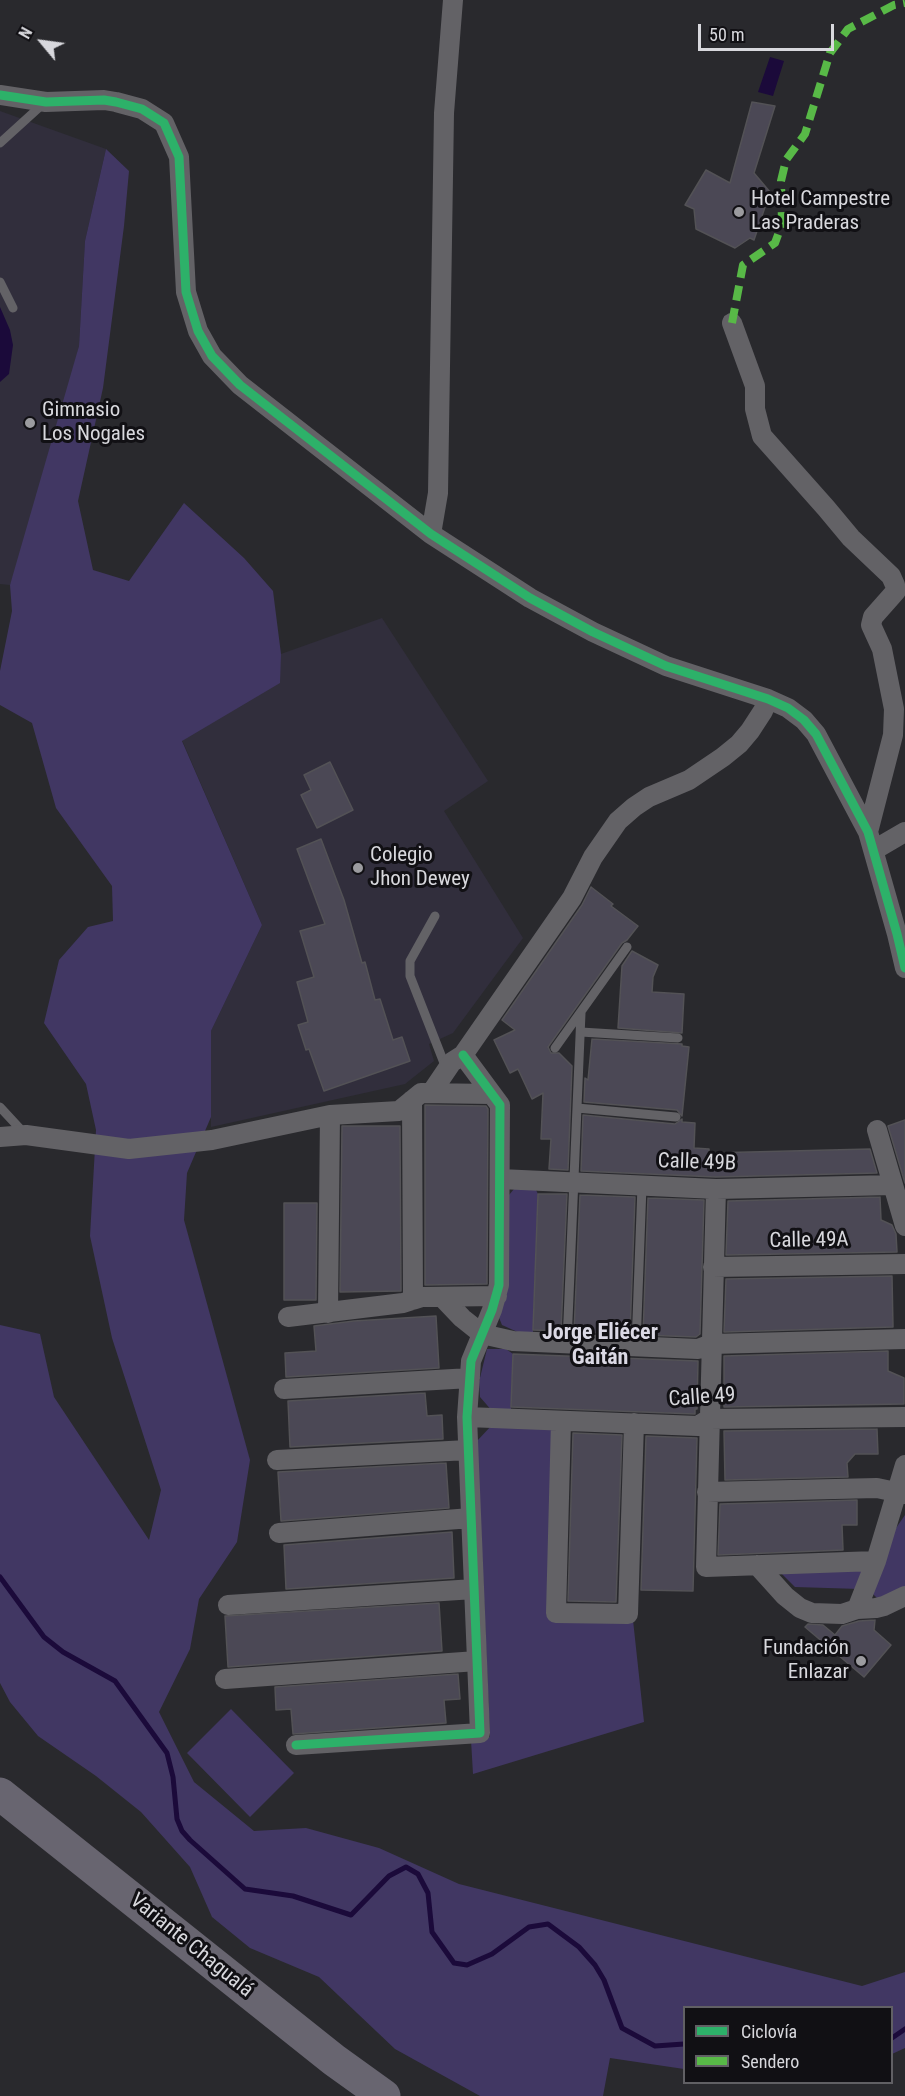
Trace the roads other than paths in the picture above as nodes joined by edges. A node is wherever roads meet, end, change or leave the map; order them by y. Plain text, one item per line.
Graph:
1 (453, 0) edge
2 (0, 96) edge
3 (46, 102) junction
4 (0, 143) edge
5 (0, 282) edge
6 (13, 308) dead end
7 (732, 323) dead end
8 (431, 534) junction
9 (891, 576) junction
10 (905, 596) edge
11 (768, 699) junction
12 (899, 731) edge
13 (905, 832) edge
14 (871, 841) junction
15 (435, 916) dead end
16 (627, 947) dead end
17 (905, 968) edge
18 (582, 1013) junction
19 (581, 1032) junction
20 (678, 1038) dead end
21 (555, 1048) dead end
22 (462, 1055) junction
23 (447, 1070) junction
24 (431, 1093) junction
25 (491, 1094) junction
26 (412, 1100) junction
27 (0, 1107) edge
28 (578, 1108) junction
29 (330, 1115) junction
30 (676, 1117) dead end
31 (877, 1130) dead end
32 (26, 1135) junction
33 (0, 1137) edge
34 (500, 1179) junction
35 (574, 1183) junction
36 (893, 1185) junction
37 (642, 1186) junction
38 (716, 1189) junction
39 (905, 1226) edge
40 (905, 1264) edge
41 (714, 1267) junction
42 (496, 1296) junction
43 (442, 1297) junction
44 (412, 1300) junction
45 (328, 1313) junction
46 (288, 1317) dead end
47 (482, 1334) junction
48 (905, 1339) edge
49 (567, 1343) junction
50 (711, 1344) junction
51 (636, 1346) junction
52 (470, 1378) junction
53 (284, 1389) dead end
54 (466, 1417) junction
55 (905, 1417) edge
56 (709, 1419) junction
57 (561, 1421) junction
58 (634, 1423) junction
59 (468, 1450) junction
60 (277, 1460) dead end
61 (905, 1466) edge
62 (708, 1492) junction
63 (901, 1493) edge
64 (471, 1518) junction
65 (279, 1533) dead end
66 (876, 1562) junction
67 (757, 1565) junction
68 (474, 1589) junction
69 (905, 1596) edge
70 (228, 1605) dead end
71 (857, 1609) junction
72 (477, 1661) junction
73 (225, 1679) dead end
74 (296, 1745) dead end
75 (0, 1794) edge
76 (384, 2096) edge

1 - 8 street
2 - 3 street
3 - 4 lane
3 - 8 street
5 - 6 lane
7 - 9 street
8 - 11 street
9 - 10 street
9 - 12 street
11 - 14 street
11 - 22 street
12 - 14 street
13 - 14 street
14 - 17 street
15 - 23 lane
16 - 18 lane
18 - 19 lane
18 - 21 lane
19 - 20 lane
19 - 28 lane
22 - 23 street
22 - 25 street
23 - 24 street
24 - 25 street
24 - 26 street
25 - 34 street
26 - 29 street
26 - 44 street
27 - 32 lane
28 - 30 lane
28 - 35 lane
29 - 32 street
29 - 45 street
31 - 36 street
32 - 33 street
34 - 35 street, Calle 49B
34 - 42 street
35 - 37 street, Calle 49B
35 - 49 lane
36 - 38 street, Calle 49B
36 - 39 street
37 - 38 street, Calle 49B
37 - 51 lane
38 - 41 street
40 - 41 street, Calle 49A
41 - 50 street
42 - 43 street
42 - 47 street
43 - 44 street
43 - 47 street
44 - 45 street
45 - 46 street
47 - 49 street
47 - 52 street
48 - 50 street
49 - 51 street
50 - 51 street
50 - 56 street
52 - 53 street
52 - 54 street
54 - 57 street, Calle 49
54 - 59 street
55 - 56 street, Calle 49
56 - 58 street, Calle 49
56 - 62 street
57 - 58 street, Calle 49
57 - 58 street
59 - 60 street
59 - 64 street
61 - 63 street
62 - 63 street
62 - 67 street
63 - 66 street
64 - 65 street
64 - 68 street
66 - 67 street
66 - 71 street
67 - 71 street
68 - 70 street
68 - 72 street
69 - 71 street
72 - 73 street
72 - 74 street
75 - 76 highway, Variante Chagualá

